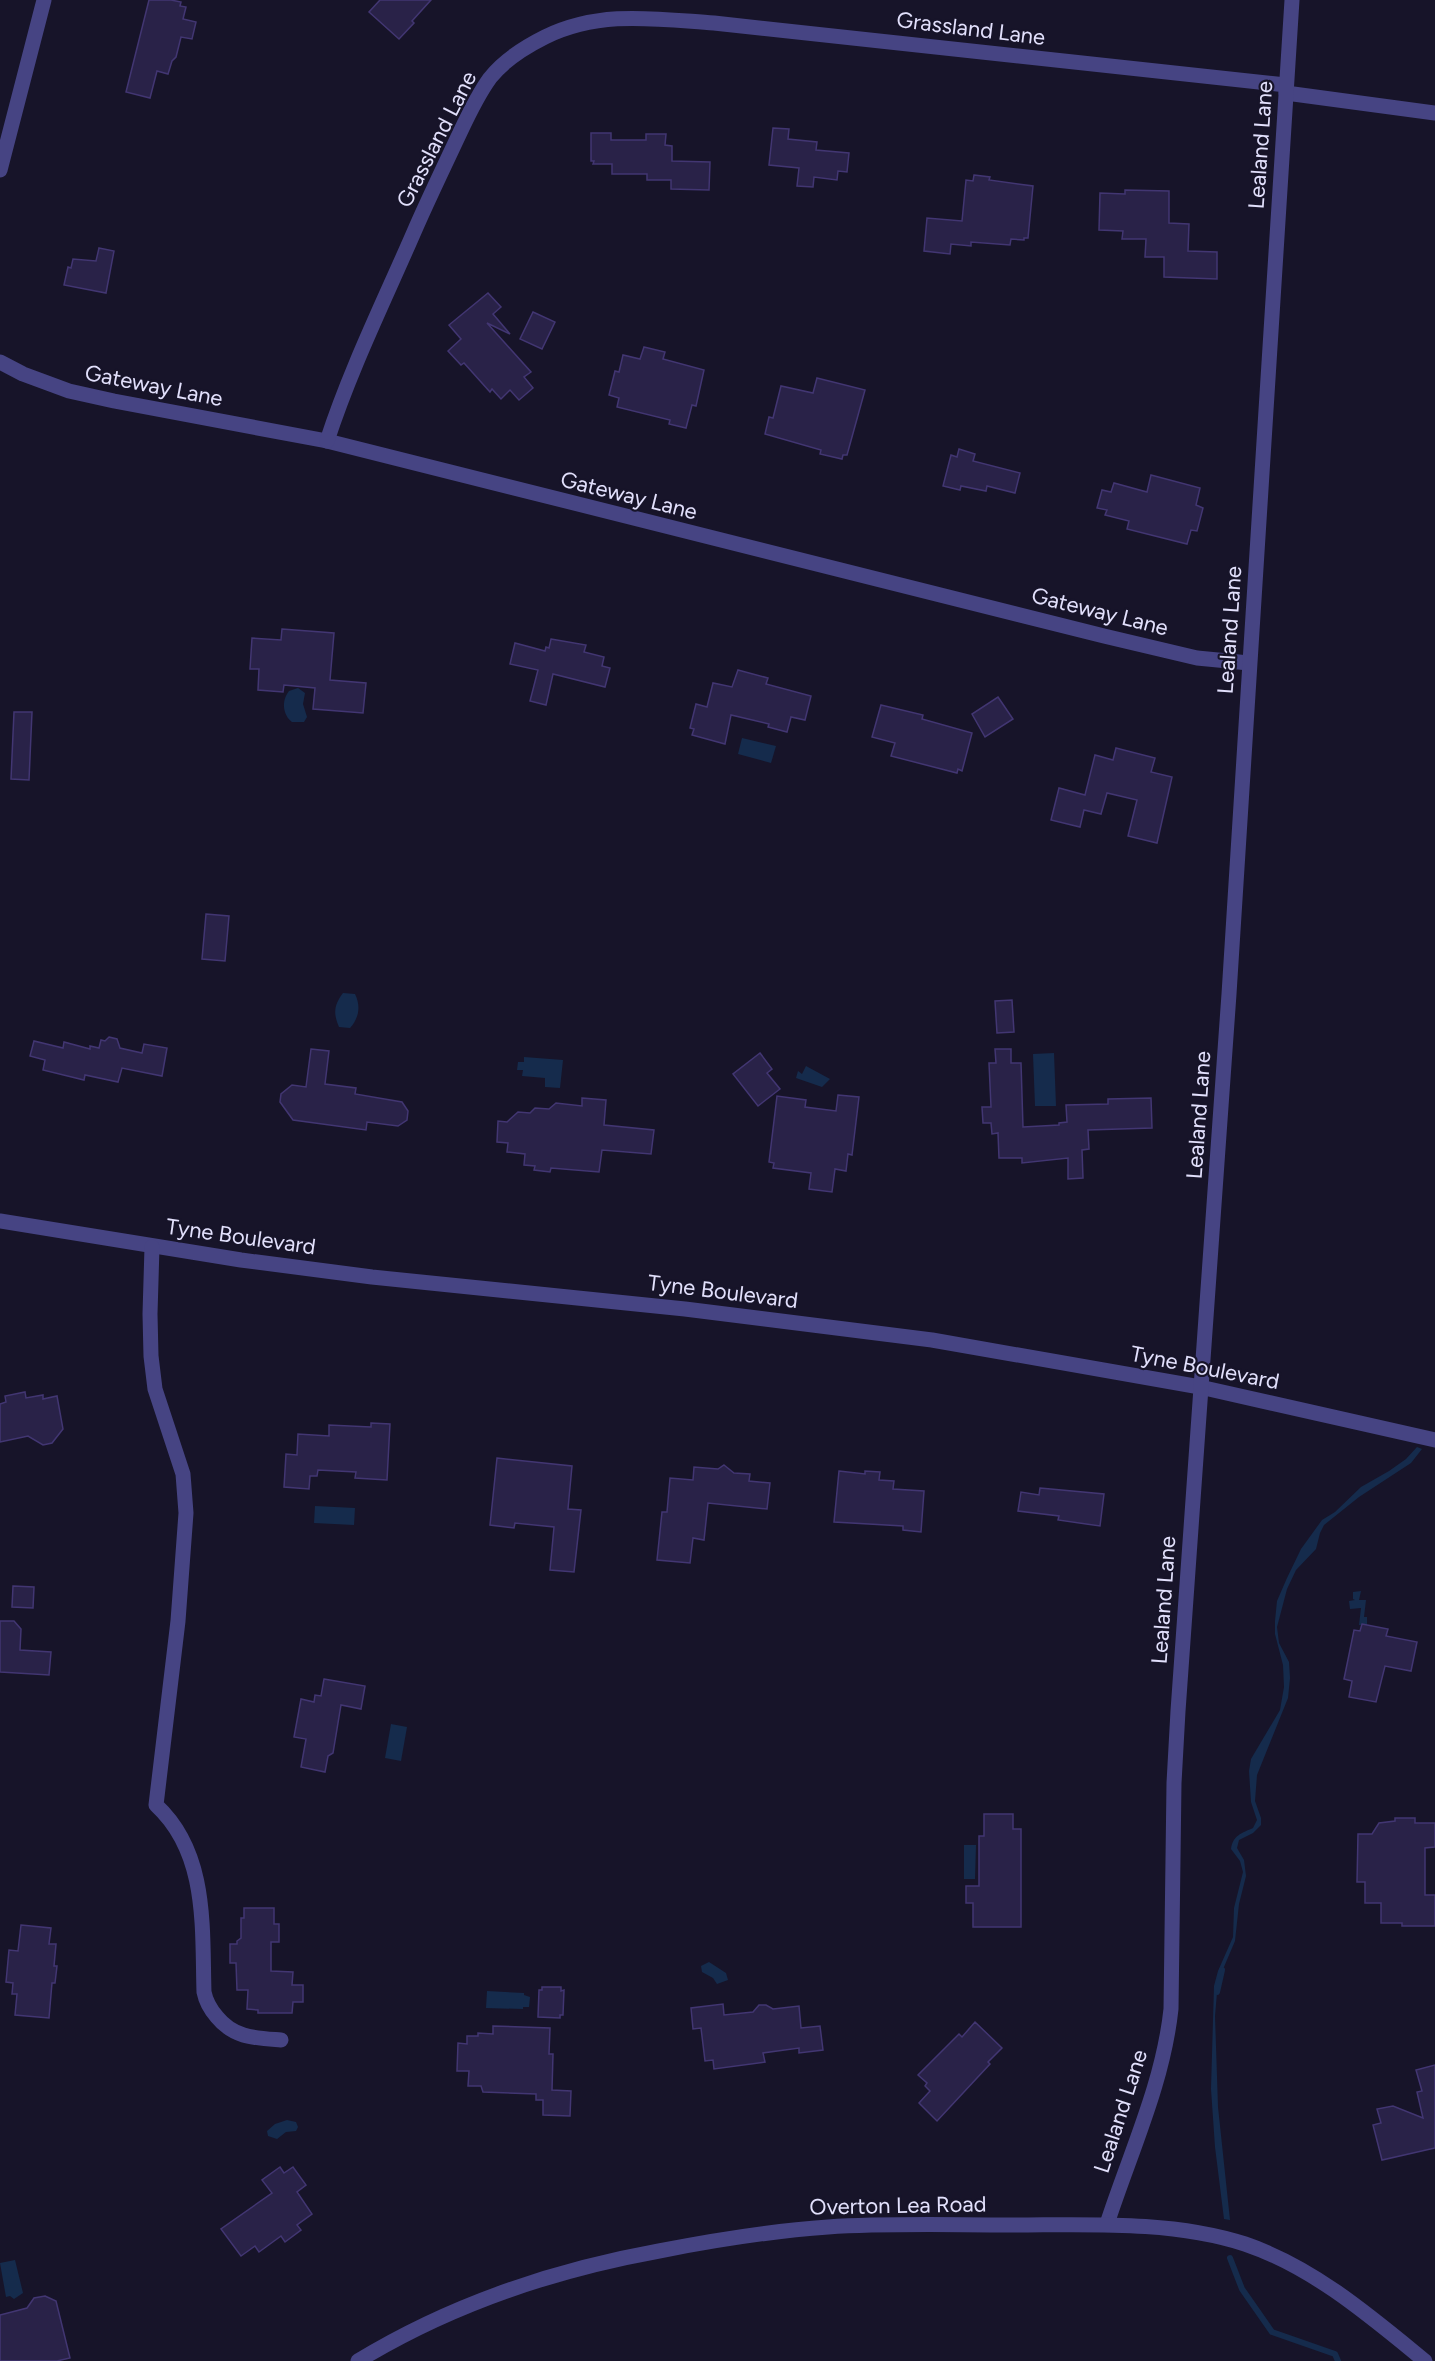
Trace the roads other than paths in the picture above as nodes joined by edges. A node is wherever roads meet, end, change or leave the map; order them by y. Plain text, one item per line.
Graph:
1 (44, 0) edge
2 (1292, 0) edge
3 (1286, 89) junction
4 (1435, 113) edge
5 (0, 170) edge
6 (0, 362) edge
7 (327, 441) junction
8 (1250, 663) junction
9 (0, 1221) edge
10 (152, 1247) junction
11 (1200, 1387) junction
12 (1435, 1440) edge
13 (281, 2040) dead end
14 (1107, 2224) junction
15 (358, 2361) edge
16 (1425, 2361) edge

1 - 5 street
2 - 3 street, Lealand Lane
3 - 4 street, Grassland Lane
3 - 7 street, Grassland Lane
3 - 8 street, Lealand Lane
6 - 7 street, Gateway Lane
7 - 8 street, Gateway Lane
8 - 11 street, Lealand Lane
9 - 10 street, Tyne Boulevard
10 - 11 street, Tyne Boulevard
10 - 13 street
11 - 12 street, Tyne Boulevard
11 - 14 street, Lealand Lane
14 - 15 street, Overton Lea Road
14 - 16 street, Overton Lea Road

